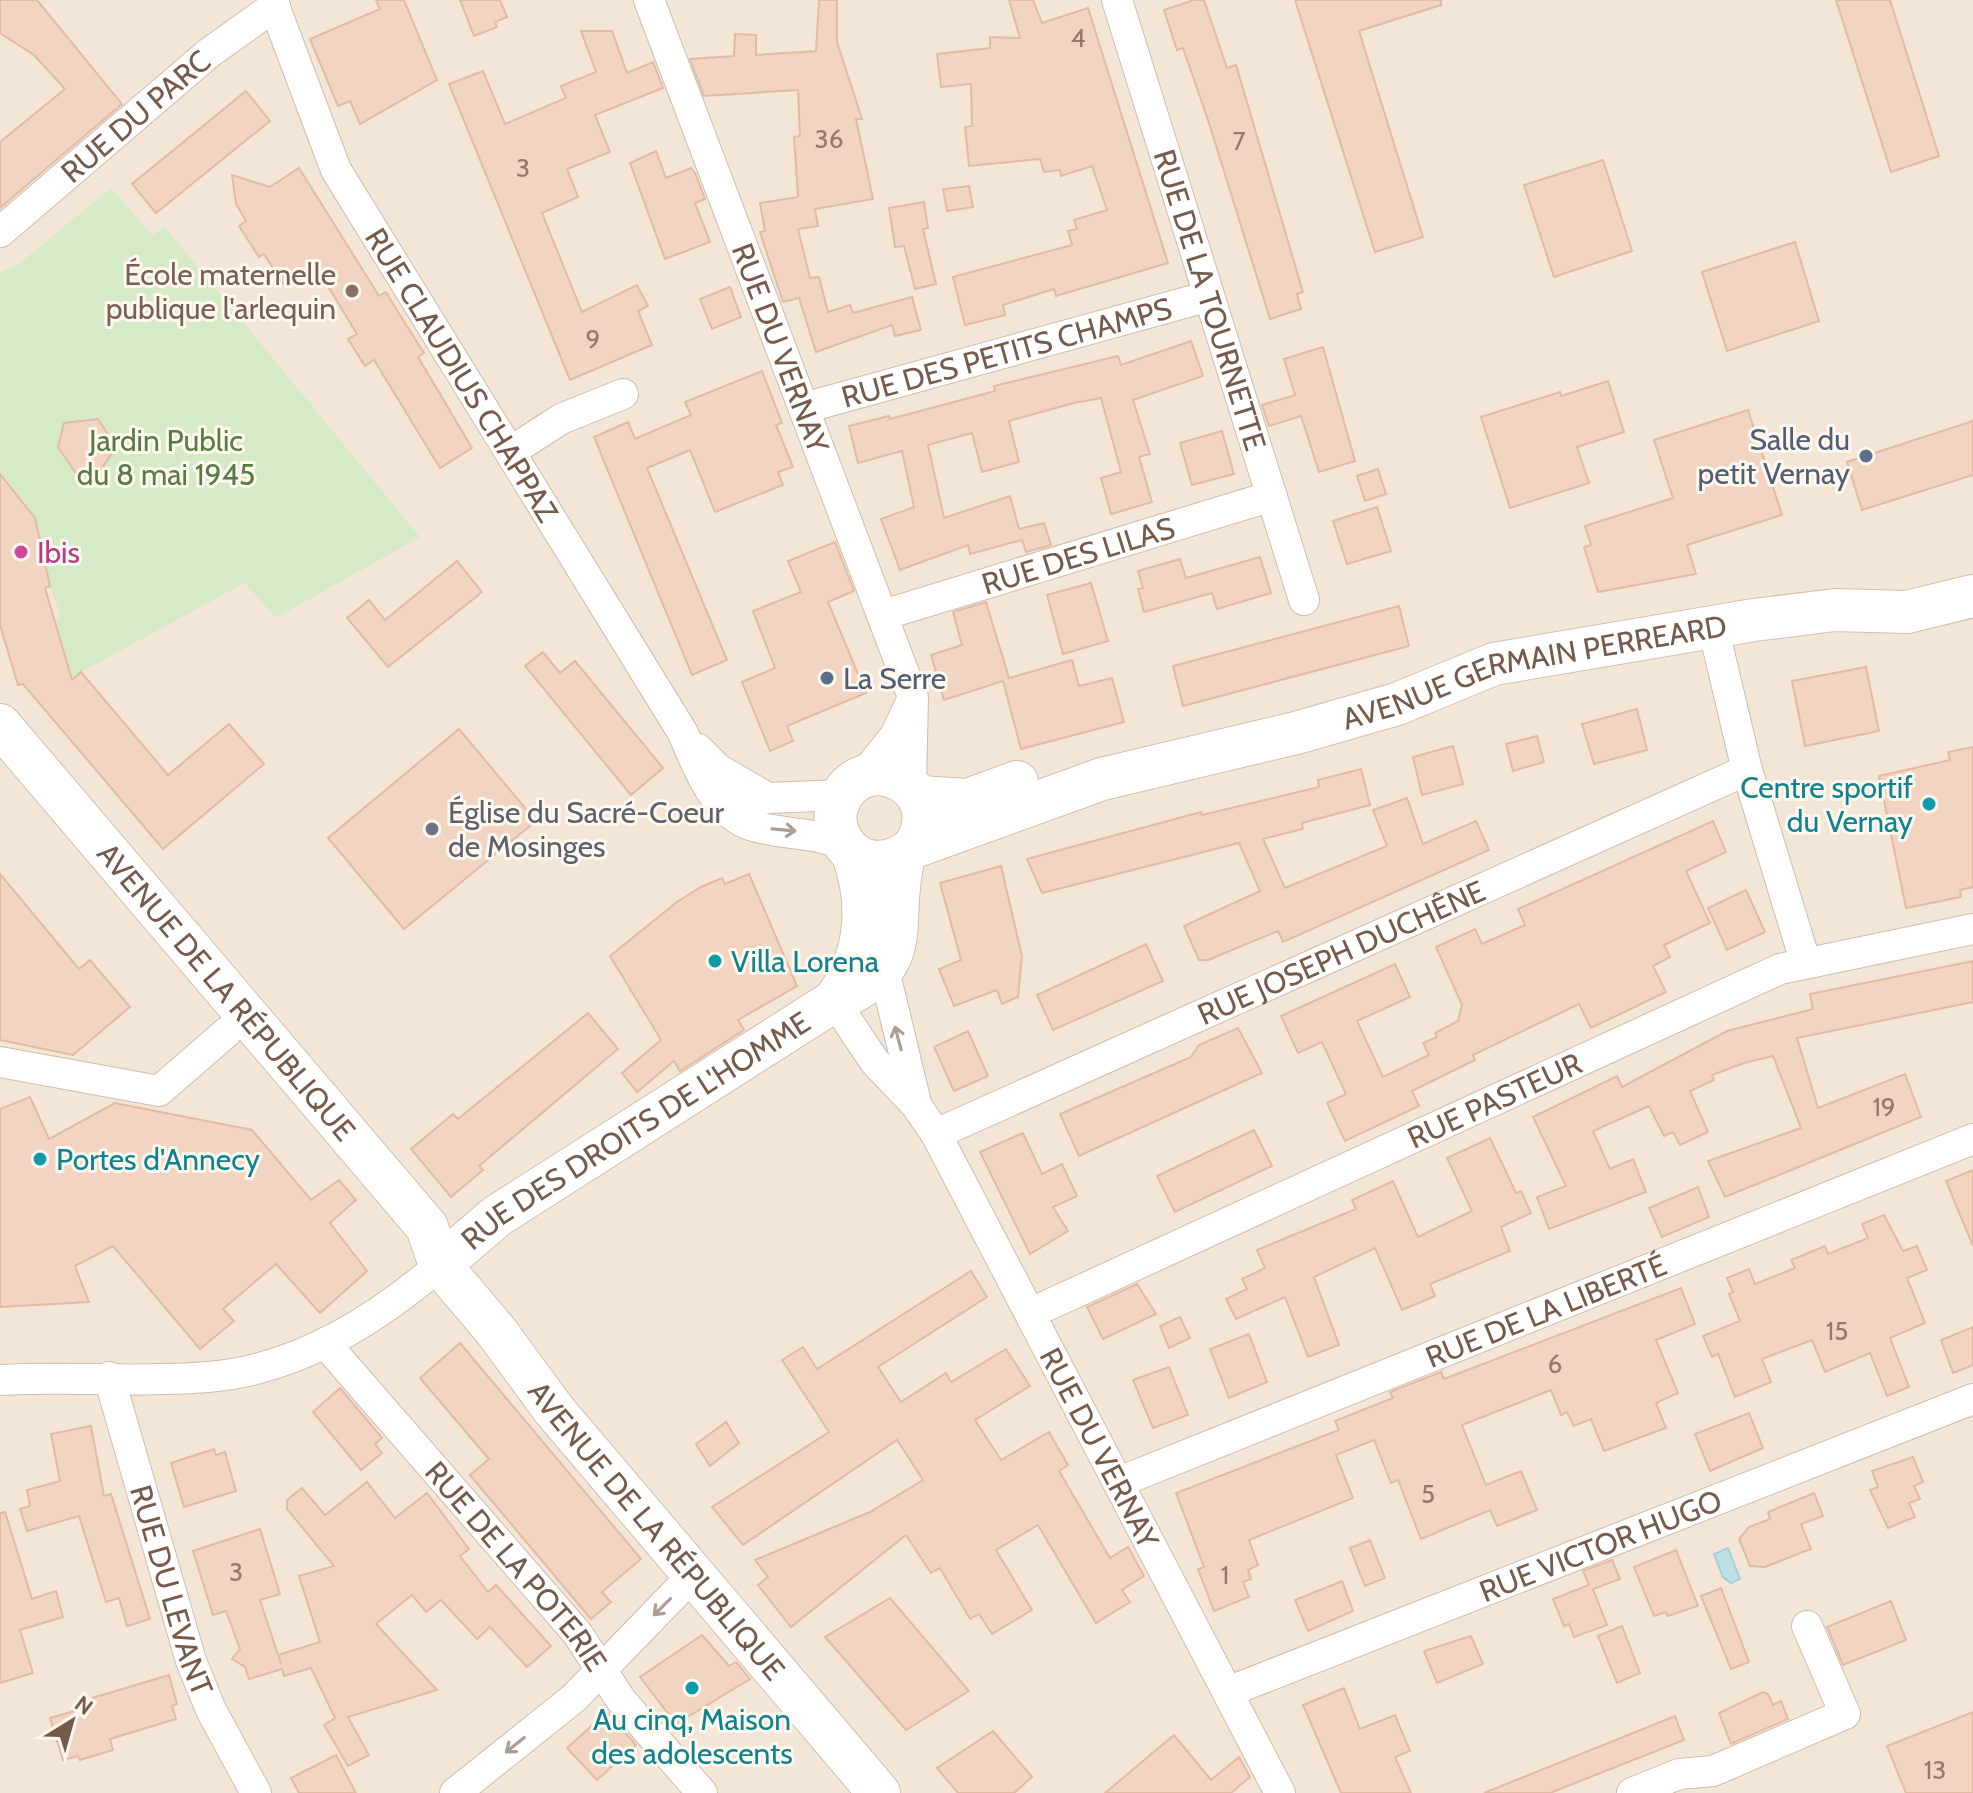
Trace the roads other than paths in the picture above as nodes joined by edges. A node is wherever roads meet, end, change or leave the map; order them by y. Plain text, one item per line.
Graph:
1 (649, 0) edge
2 (1117, 0) edge
3 (274, 3) edge
4 (0, 232) edge
5 (1209, 296) junction
6 (623, 394) dead end
7 (804, 408) junction
8 (510, 452) junction
9 (1272, 496) junction
10 (1973, 596) edge
11 (1304, 600) dead end
12 (883, 615) junction
13 (1713, 627) junction
14 (913, 697) junction
15 (0, 725) edge
16 (683, 733) junction
17 (0, 762) edge
18 (1747, 770) junction
19 (1102, 779) junction
20 (852, 787) junction
21 (915, 792) junction
22 (768, 798) junction
23 (726, 808) junction
24 (849, 850) junction
25 (909, 852) junction
26 (1973, 929) edge
27 (1805, 961) junction
28 (884, 970) junction
29 (834, 1001) junction
30 (227, 1032) junction
31 (0, 1062) edge
32 (916, 1105) junction
33 (936, 1134) junction
34 (1973, 1139) edge
35 (440, 1265) junction
36 (1031, 1313) junction
37 (325, 1343) junction
38 (109, 1377) junction
39 (0, 1380) edge
40 (1973, 1399) edge
41 (1119, 1482) junction
42 (694, 1574) junction
43 (1807, 1626) dead end
44 (601, 1669) junction
45 (1230, 1691) junction
46 (256, 1793) edge
47 (455, 1793) edge
48 (702, 1793) edge
49 (879, 1793) edge
50 (1280, 1793) edge
51 (1632, 1793) edge

1 - 7 street, RUE DU VERNAY
2 - 5 street, RUE DE LA TOURNETTE
3 - 4 street, RUE DU PARC
3 - 8 street, RUE CLAUDIUS CHAPPAZ
5 - 7 street, RUE DES PETITS CHAMPS
5 - 9 street, RUE DE LA TOURNETTE
6 - 8 street
7 - 12 street, RUE DU VERNAY
8 - 16 street, RUE CLAUDIUS CHAPPAZ
9 - 11 street, RUE DE LA TOURNETTE
9 - 12 street, RUE DES LILAS
10 - 13 main road, AVENUE GERMAIN PERREARD
12 - 14 street, RUE DU VERNAY
13 - 18 street
13 - 19 main road, AVENUE GERMAIN PERREARD
14 - 20 street
14 - 21 street, RUE DU VERNAY
15 - 35 main road, AVENUE DE LA RÉPUBLIQUE
16 - 22 street, RUE CLAUDIUS CHAPPAZ
16 - 23 street, RUE CLAUDIUS CHAPPAZ
17 - 30 main road, AVENUE DE LA RÉPUBLIQUE
18 - 27 street
18 - 33 street, RUE JOSEPH DUCHÊNE
19 - 21 main road, AVENUE GERMAIN PERREARD
19 - 25 main road, AVENUE GERMAIN PERREARD
20 - 21 main road
20 - 22 street
20 - 24 main road
21 - 25 main road
22 - 23 street
23 -> 24 street
24 - 25 main road
24 - 29 main road, RUE DES DROITS DE L'HOMME
25 - 28 main road
26 - 27 street, RUE PASTEUR
27 - 36 street, RUE PASTEUR
28 - 29 main road, RUE DES DROITS DE L'HOMME
32 -> 28 street, RUE DU VERNAY
29 - 32 street, RUE DU VERNAY
29 - 35 main road, RUE DES DROITS DE L'HOMME
30 - 31 street
30 - 35 main road, AVENUE DE LA RÉPUBLIQUE
32 - 33 street, RUE DU VERNAY
33 - 36 street, RUE DU VERNAY
34 - 41 street, RUE DE LA LIBERTÉ
35 - 37 street
35 - 42 main road, AVENUE DE LA RÉPUBLIQUE
36 - 41 street, RUE DU VERNAY
37 - 38 street
37 - 44 street, RUE DE LA POTERIE
38 - 39 street
38 - 46 street, RUE DU LEVANT
40 - 45 street, RUE VICTOR HUGO
41 - 45 street, RUE DU VERNAY
42 -> 44 street
42 - 49 main road, AVENUE DE LA RÉPUBLIQUE
43 - 51 street
44 -> 47 street
44 - 48 street, RUE DE LA POTERIE
45 - 50 street, RUE DU VERNAY

